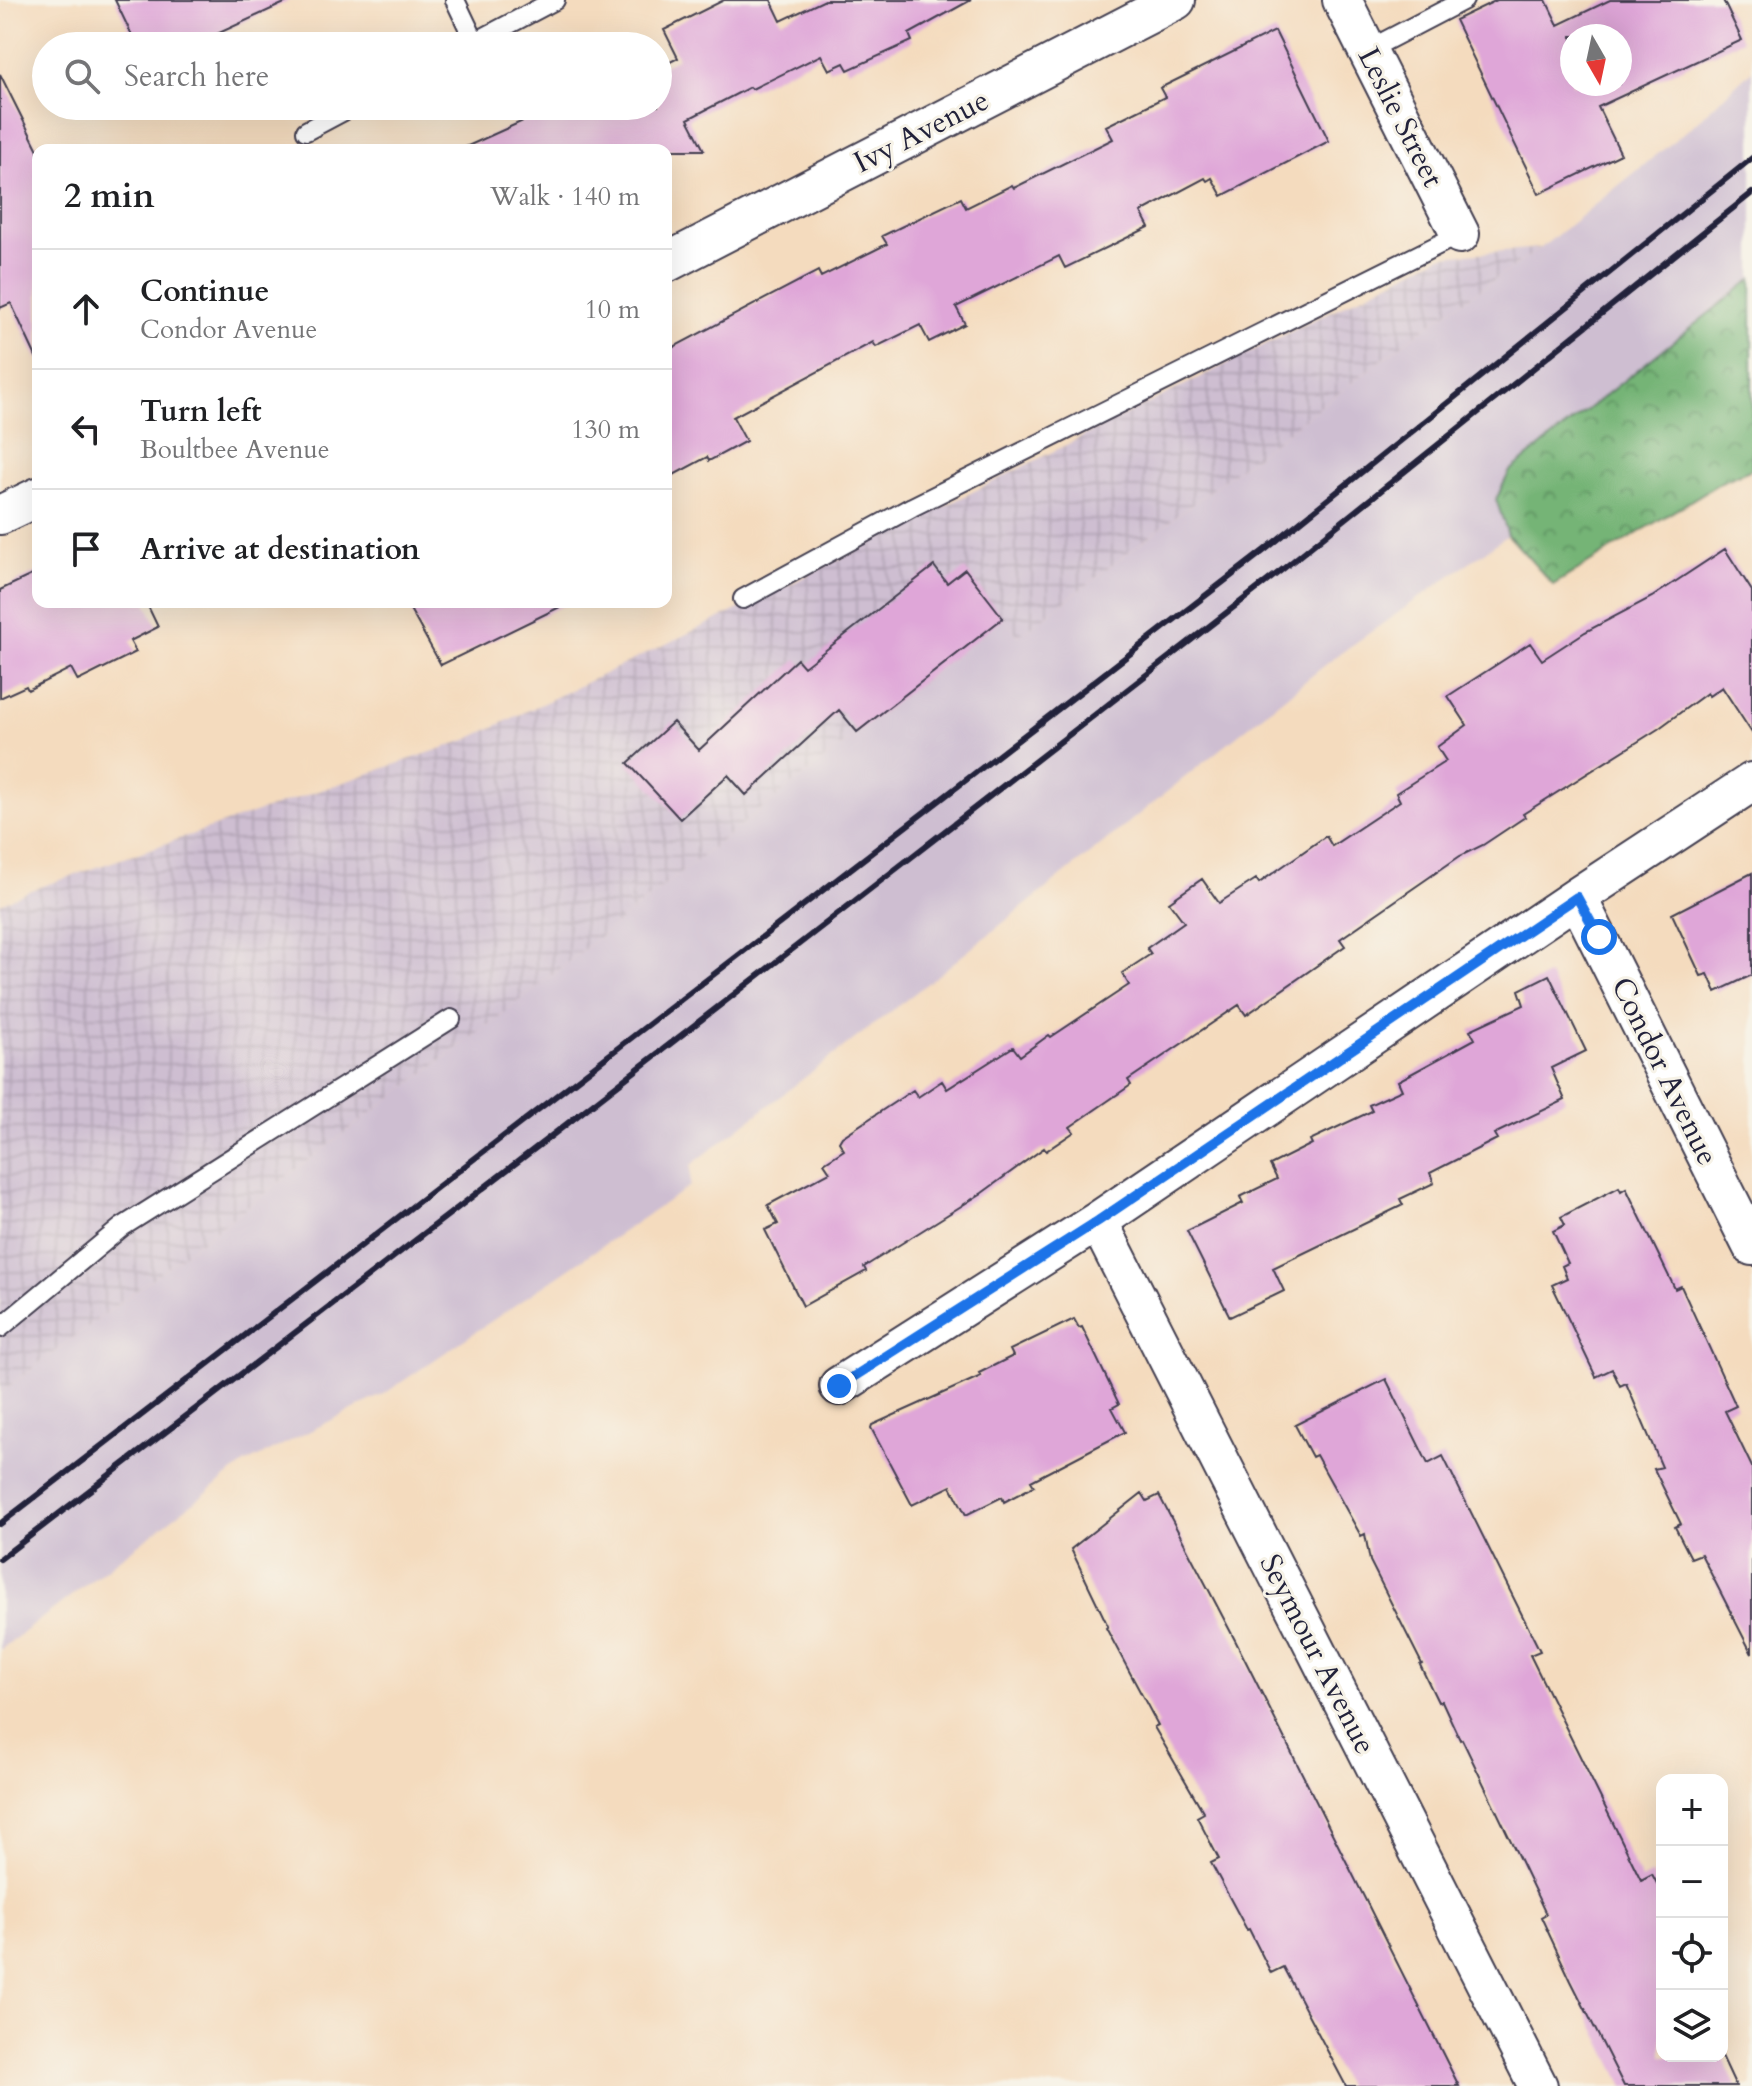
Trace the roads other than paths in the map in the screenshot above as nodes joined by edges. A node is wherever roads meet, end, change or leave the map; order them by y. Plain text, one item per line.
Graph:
1 (455, 0) edge
2 (555, 0) edge
3 (1176, 0) edge
4 (1342, 0) edge
5 (1464, 0) edge
6 (467, 32) edge
7 (495, 32) edge
8 (1368, 50) junction
9 (327, 120) edge
10 (306, 131) dead end
11 (1460, 234) joint
12 (672, 260) edge
13 (743, 599) dead end
14 (1752, 782) edge
15 (1577, 897) junction
16 (451, 1019) dead end
17 (1098, 1221) junction
18 (1752, 1246) edge
19 (0, 1328) edge
20 (839, 1386) dead end
21 (1538, 2086) edge

1 - 6 lane
2 - 7 lane
3 - 12 street, Ivy Avenue
4 - 8 street, Leslie Street
5 - 8 lane
8 - 11 street, Leslie Street
9 - 10 lane
11 - 13 lane
14 - 15 street
15 - 17 street
15 - 18 street, Condor Avenue
16 - 19 lane
17 - 20 street
17 - 21 street, Seymour Avenue

